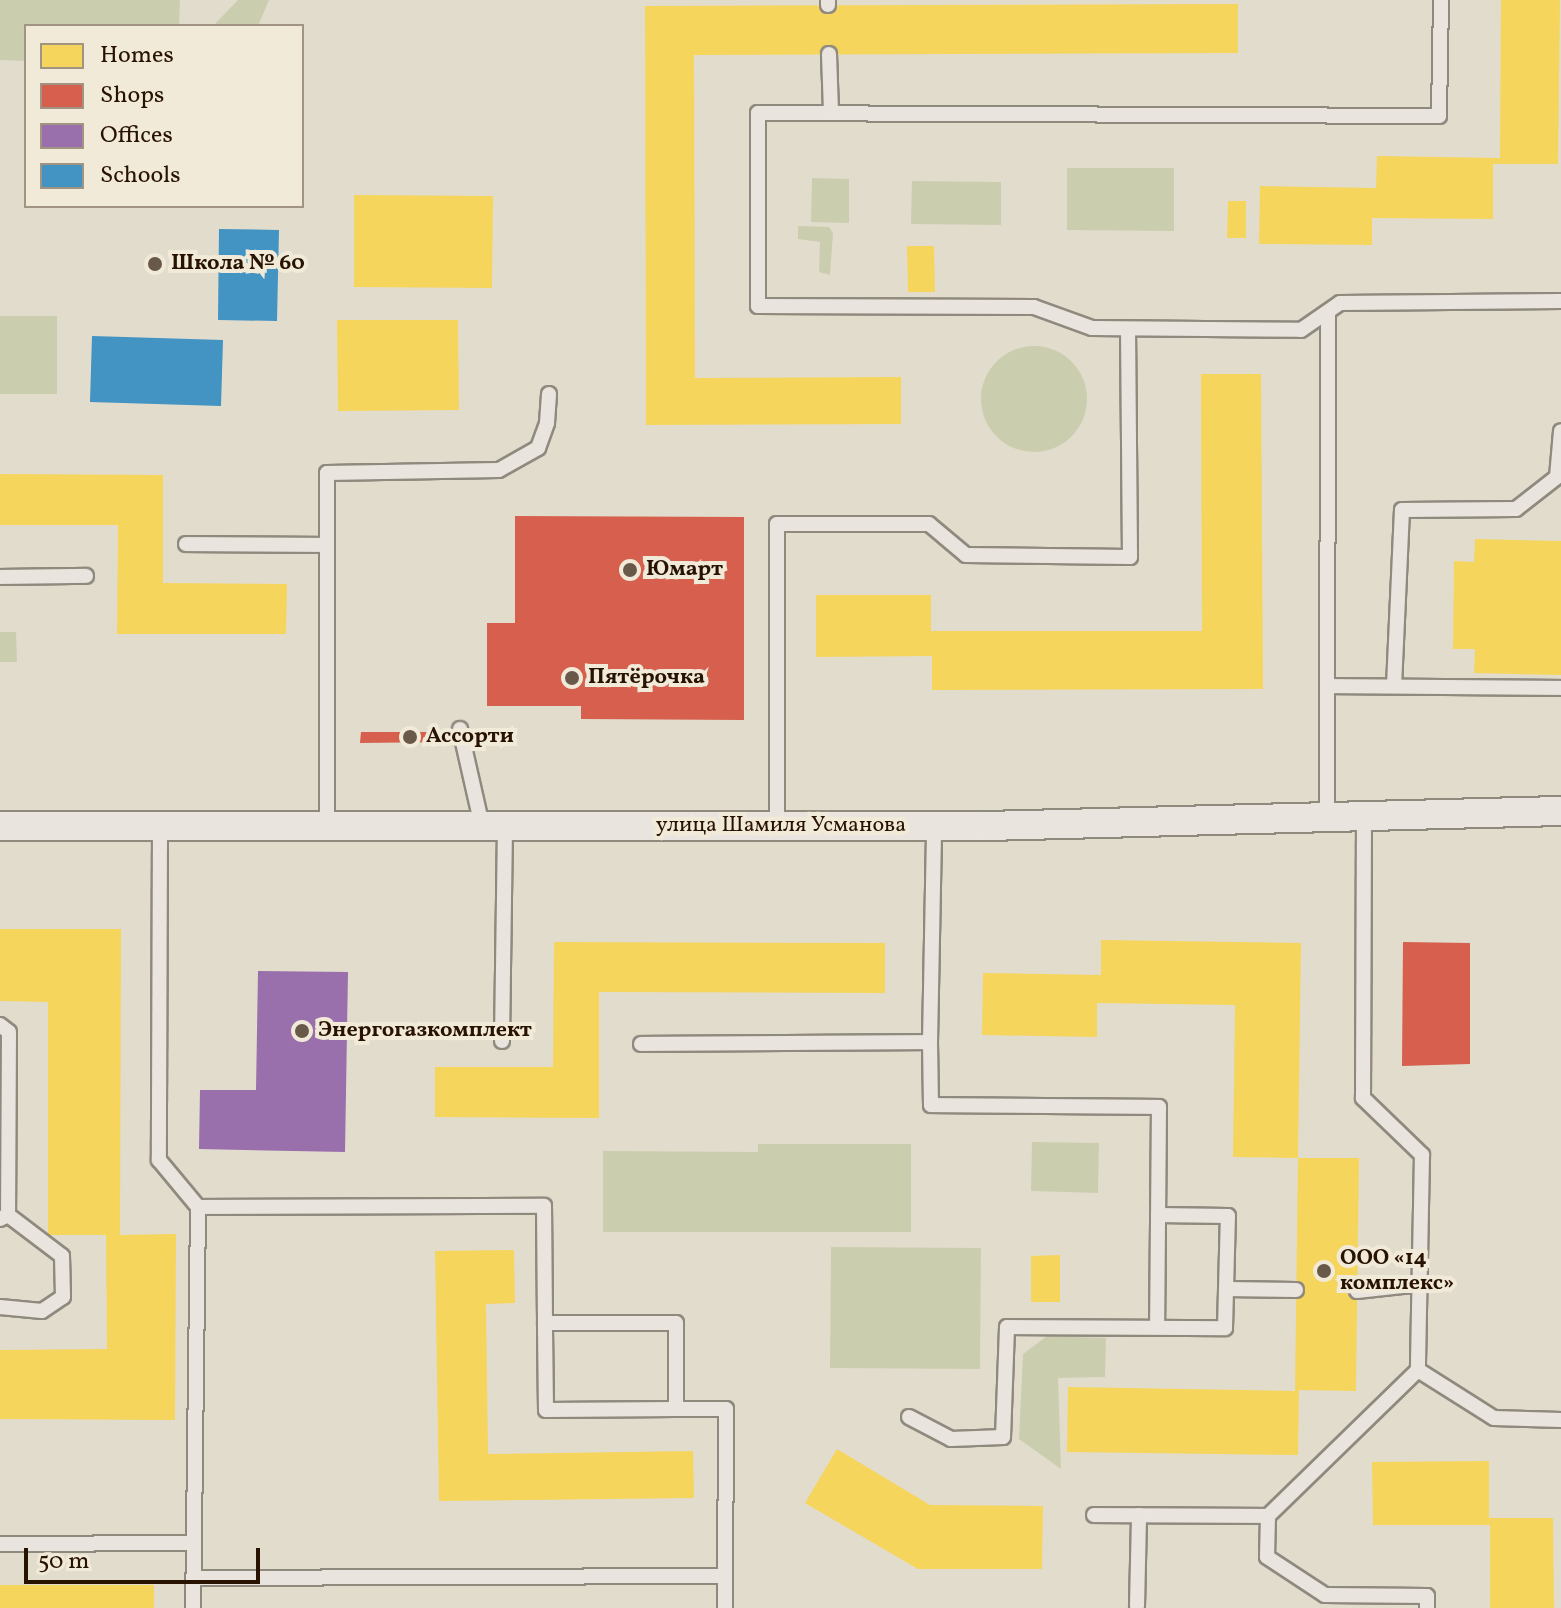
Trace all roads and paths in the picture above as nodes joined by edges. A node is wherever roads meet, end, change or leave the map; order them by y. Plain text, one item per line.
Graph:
1 (1441, 0) edge
2 (829, 54) dead end
3 (831, 111) junction
4 (1561, 301) edge
5 (1328, 312) junction
6 (1128, 329) junction
7 (549, 394) dead end
8 (1561, 431) edge
9 (186, 544) dead end
10 (327, 545) junction
11 (86, 576) dead end
12 (0, 577) edge
13 (1327, 686) junction
14 (1394, 686) junction
15 (1561, 688) edge
16 (460, 729) dead end
17 (1561, 811) edge
18 (1327, 814) junction
19 (1364, 815) junction
20 (0, 826) edge
21 (160, 826) junction
22 (327, 826) junction
23 (493, 826) junction
24 (777, 826) junction
25 (934, 826) junction
26 (0, 1025) edge
27 (502, 1041) dead end
28 (930, 1042) junction
29 (641, 1044) dead end
30 (198, 1207) junction
31 (1158, 1215) junction
32 (4, 1217) edge
33 (1421, 1284) junction
34 (1226, 1289) junction
35 (1296, 1290) dead end
36 (1357, 1291) dead end
37 (0, 1307) edge
38 (545, 1323) junction
39 (1157, 1326) junction
40 (1418, 1370) junction
41 (676, 1409) junction
42 (909, 1417) dead end
43 (1561, 1420) edge
44 (1094, 1515) dead end
45 (1139, 1515) junction
46 (1268, 1516) junction
47 (194, 1543) junction
48 (0, 1544) edge
49 (725, 1576) junction
50 (194, 1578) junction
51 (1137, 1606) edge
52 (193, 1608) edge
53 (725, 1608) edge
54 (1427, 1608) edge

1 - 3 lane
2 - 3 lane
3 - 6 lane
4 - 5 lane
5 - 6 lane
5 - 13 lane
6 - 24 lane
7 - 10 lane
8 - 14 lane
9 - 10 lane
10 - 22 lane
11 - 12 lane
13 - 14 lane
13 - 18 lane
14 - 15 lane
16 - 23 lane
17 - 19 street, улица Шамиля Усманова
18 - 19 street, улица Шамиля Усманова
18 - 25 street, улица Шамиля Усманова
19 - 33 lane
20 - 21 street, улица Шамиля Усманова
21 - 22 street, улица Шамиля Усманова
21 - 30 lane
22 - 23 street, улица Шамиля Усманова
23 - 24 street, улица Шамиля Усманова
23 - 27 lane
24 - 25 street, улица Шамиля Усманова
25 - 28 lane
26 - 32 lane
28 - 29 lane
28 - 31 lane
30 - 38 lane
30 - 47 lane
31 - 34 lane
31 - 39 lane
32 - 37 lane
33 - 36 lane
33 - 40 lane
34 - 35 lane
34 - 39 lane
38 - 41 lane
38 - 41 lane
39 - 42 lane
40 - 43 lane
40 - 46 lane
41 - 49 lane
44 - 45 lane
45 - 46 lane
45 - 51 lane
46 - 54 lane
47 - 48 lane
47 - 50 lane
49 - 50 lane
49 - 53 lane
50 - 52 lane

